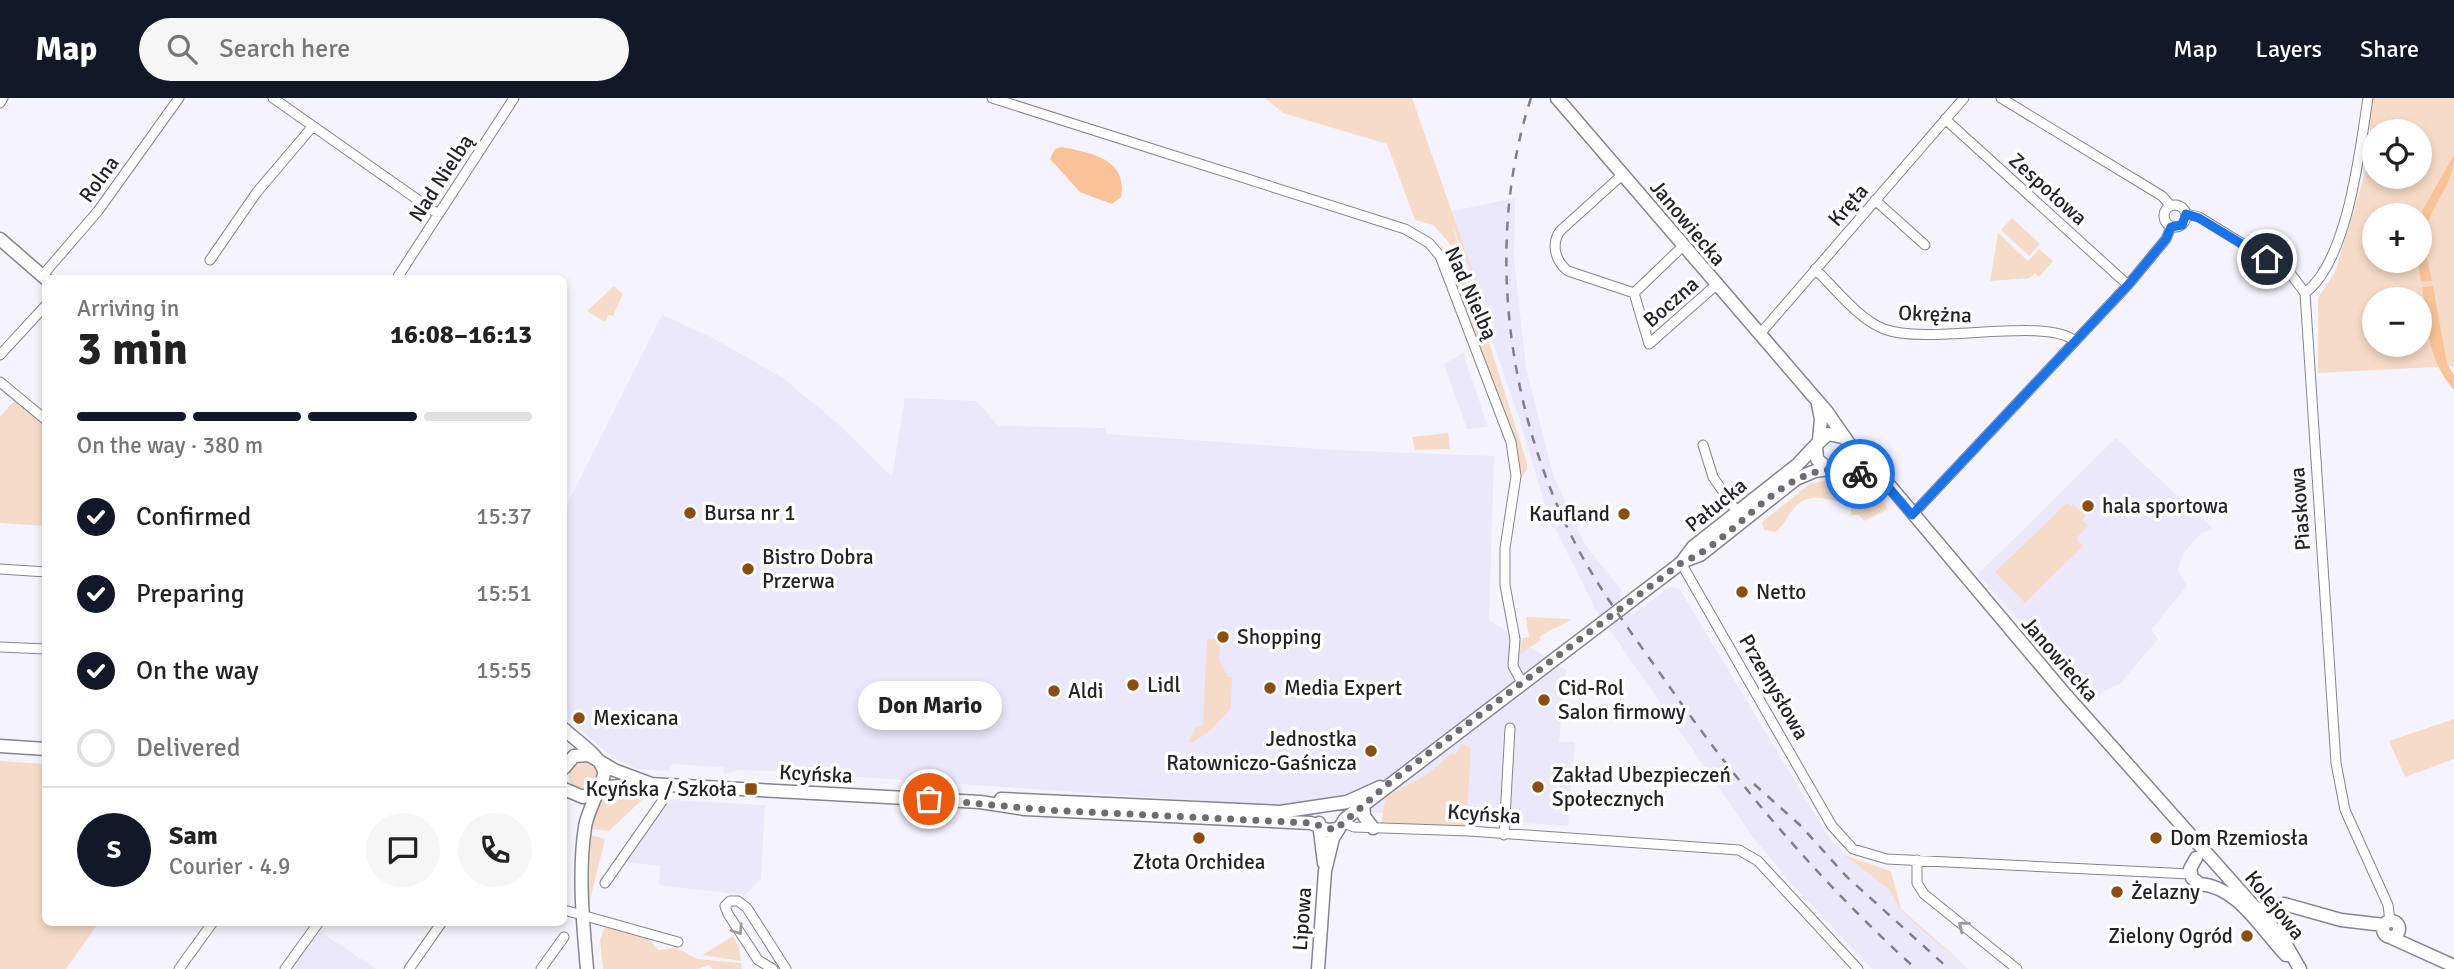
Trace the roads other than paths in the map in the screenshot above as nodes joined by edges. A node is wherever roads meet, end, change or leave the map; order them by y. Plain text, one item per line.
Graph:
1 (3, 98) edge
2 (178, 98) edge
3 (273, 98) edge
4 (514, 98) edge
5 (992, 98) edge
6 (1557, 98) edge
7 (1964, 98) edge
8 (2001, 98) edge
9 (2368, 98) edge
10 (0, 103) edge
11 (1945, 119) junction
12 (313, 126) junction
13 (1622, 175) junction
14 (1875, 200) junction
15 (2170, 205) junction
16 (438, 214) junction
17 (2186, 214) junction
18 (2171, 227) junction
19 (0, 239) edge
20 (1925, 245) dead end
21 (1683, 246) junction
22 (210, 260) dead end
23 (1815, 270) junction
24 (46, 275) edge
25 (399, 275) edge
26 (42, 276) edge
27 (1716, 285) junction
28 (2128, 285) junction
29 (1634, 293) junction
30 (2305, 293) junction
31 (42, 309) edge
32 (1759, 335) junction
33 (2075, 341) junction
34 (0, 355) edge
35 (0, 382) edge
36 (1818, 404) junction
37 (42, 417) edge
38 (1846, 441) junction
39 (1818, 443) junction
40 (1703, 445) dead end
41 (1842, 467) junction
42 (1828, 469) junction
43 (1884, 482) junction
44 (1737, 512) junction
45 (1912, 515) junction
46 (1681, 563) junction
47 (0, 569) edge
48 (42, 572) edge
49 (0, 647) edge
50 (42, 649) edge
51 (1522, 683) junction
52 (1510, 728) dead end
53 (567, 732) edge
54 (0, 747) edge
55 (42, 749) edge
56 (595, 758) junction
57 (567, 763) edge
58 (1389, 783) junction
59 (649, 784) junction
60 (665, 784) junction
61 (567, 789) edge
62 (567, 790) edge
63 (596, 792) junction
64 (980, 802) junction
65 (1337, 804) junction
66 (1363, 804) junction
67 (1321, 807) junction
68 (2168, 812) junction
69 (1343, 824) junction
70 (1321, 825) junction
71 (1373, 828) junction
72 (584, 831) junction
73 (1504, 835) junction
74 (2196, 858) junction
75 (1917, 860) junction
76 (2214, 862) junction
77 (1325, 871) junction
78 (2190, 874) junction
79 (605, 883) dead end
80 (2210, 884) junction
81 (2300, 909) junction
82 (567, 910) edge
83 (2257, 910) junction
84 (583, 916) junction
85 (210, 926) edge
86 (316, 926) edge
87 (439, 926) edge
88 (2266, 926) junction
89 (2390, 929) junction
90 (564, 937) dead end
91 (678, 942) dead end
92 (2454, 966) edge
93 (768, 968) edge
94 (178, 969) edge
95 (285, 969) edge
96 (409, 969) edge
97 (541, 969) edge
98 (587, 969) edge
99 (786, 969) edge
100 (1318, 969) edge
101 (1858, 969) edge
102 (2017, 969) edge
103 (2300, 969) edge

1 - 10 street
2 - 24 street, Rolna
3 - 12 street
4 - 16 street, Nad Nielbą
5 - 51 street, Nad Nielbą
6 - 13 street, Janowiecka
7 - 11 street, Kręta
8 - 15 street
9 - 30 street
11 - 14 street, Kręta
11 - 28 street, Zespołowa
12 - 16 street
12 - 22 street
13 - 21 street, Janowiecka
13 - 29 street, Boczna
14 - 20 street
14 - 23 street, Kręta
15 - 17 street
15 - 18 street
16 - 25 street, Nad Nielbą
17 - 18 street
17 - 30 street
18 - 28 street
19 - 26 street
21 - 27 street, Janowiecka
21 - 29 street
23 - 32 street, Kręta
23 - 33 street, Okrężna
27 - 29 street, Boczna
27 - 32 street, Janowiecka
28 - 33 street
30 - 89 street, Piaskowa
31 - 34 street
32 - 36 street, Janowiecka
33 - 45 street
35 - 37 street
36 - 38 street, Janowiecka
36 - 39 street
38 - 39 street
38 - 41 street
38 - 43 street, Janowiecka
39 - 42 street
39 - 44 street, Pałucka
40 - 44 street
41 - 42 street
41 - 43 street
42 - 46 street, Pałucka
43 - 45 street, Janowiecka
44 - 46 street, Pałucka
45 - 68 street, Janowiecka
46 - 51 street
46 - 75 street, Przemysłowa
47 - 48 street
49 - 50 street
51 - 58 street
52 - 73 street
53 - 56 street, Kcyńska
54 - 55 street
56 - 57 street
56 - 59 street, Kcyńska
56 - 63 street
58 - 65 street
58 - 66 street
59 - 60 street, Kcyńska
59 - 63 street, Kcyńska
60 - 64 street, Kcyńska
60 - 79 street
61 - 63 street, Kcyńska
62 - 72 street
63 - 72 street
64 - 67 street, Kcyńska
64 - 70 street, Kcyńska
65 - 67 street
65 - 69 street
66 - 69 street
66 - 71 street
67 - 70 street
68 - 74 street
68 - 76 street, Janowiecka
69 - 70 street
69 - 71 street, Kcyńska
69 - 77 street, Lipowa
70 - 77 street, Lipowa
71 - 73 street, Kcyńska
72 - 84 street
73 - 101 street, Kcyńska
74 - 76 street
74 - 78 street
75 - 78 street, Przemysłowa
102 -> 75 street
76 - 80 street
76 - 83 street, Kolejowa
77 - 100 street, Lipowa
78 - 80 street
80 - 88 street, Kolejowa
81 - 83 street
81 - 88 street
81 - 89 street
82 - 84 street
83 - 88 street, Kolejowa
84 - 91 street
84 - 98 street
85 - 94 street
86 - 95 street
87 - 96 street
88 - 103 street, Kolejowa
89 - 92 street
90 - 97 street
99 -> 93 street

